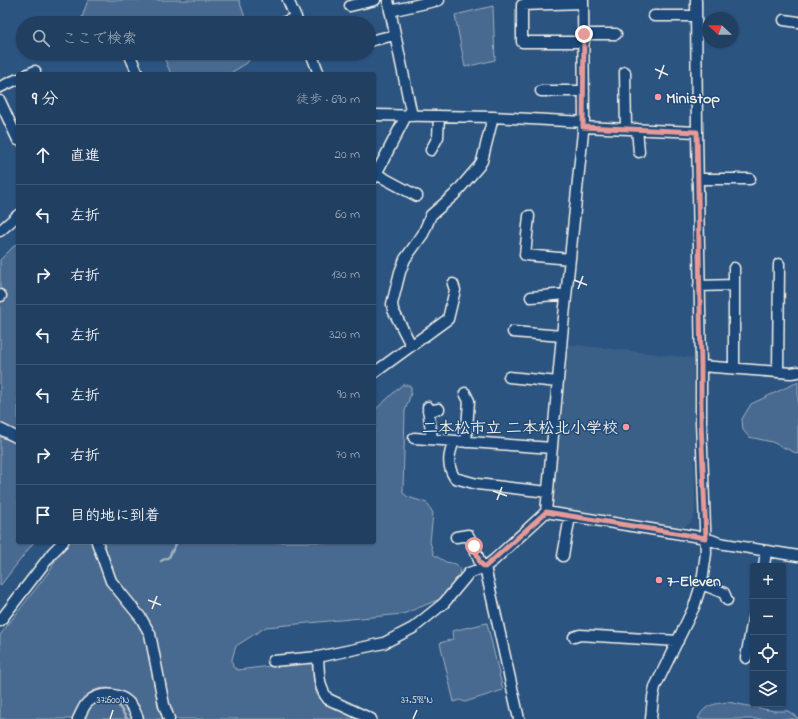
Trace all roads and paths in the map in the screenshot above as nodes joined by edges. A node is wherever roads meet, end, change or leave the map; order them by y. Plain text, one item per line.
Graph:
1 (288, 0) edge
2 (375, 0) edge
3 (388, 0) edge
4 (438, 0) edge
5 (696, 0) edge
6 (583, 2) edge
7 (350, 6) dead end
8 (390, 12) junction
9 (295, 16) edge
10 (654, 16) dead end
11 (696, 16) junction
12 (784, 20) dead end
13 (798, 22) edge
14 (616, 34) dead end
15 (395, 35) junction
16 (584, 38) junction
17 (376, 39) edge
18 (132, 60) edge
19 (314, 60) edge
20 (137, 72) edge
21 (319, 72) edge
22 (625, 72) dead end
23 (16, 80) edge
24 (0, 87) edge
25 (540, 91) dead end
26 (584, 91) junction
27 (0, 101) edge
28 (376, 115) edge
29 (409, 116) junction
30 (439, 116) junction
31 (3, 117) edge
32 (493, 117) junction
33 (584, 125) junction
34 (626, 129) junction
35 (637, 129) junction
36 (697, 132) junction
37 (16, 137) edge
38 (431, 150) dead end
39 (639, 152) dead end
40 (376, 174) edge
41 (376, 176) edge
42 (697, 179) junction
43 (750, 179) dead end
44 (417, 196) dead end
45 (529, 216) dead end
46 (16, 217) edge
47 (0, 231) edge
48 (570, 260) junction
49 (779, 264) dead end
50 (734, 268) dead end
51 (453, 284) dead end
52 (734, 285) junction
53 (699, 286) junction
54 (566, 294) junction
55 (532, 297) dead end
56 (513, 332) dead end
57 (562, 336) junction
58 (411, 345) junction
59 (701, 366) junction
60 (734, 367) junction
61 (376, 371) edge
62 (778, 372) junction
63 (798, 372) edge
64 (508, 377) dead end
65 (558, 382) junction
66 (465, 393) dead end
67 (440, 409) dead end
68 (0, 429) edge
69 (16, 437) edge
70 (414, 438) dead end
71 (432, 439) junction
72 (454, 441) junction
73 (466, 442) junction
74 (552, 448) junction
75 (548, 492) junction
76 (546, 512) junction
77 (570, 516) junction
78 (456, 537) dead end
79 (706, 538) junction
80 (61, 544) edge
81 (98, 544) edge
82 (766, 551) junction
83 (563, 556) dead end
84 (798, 556) edge
85 (764, 563) edge
86 (485, 567) junction
87 (702, 584) junction
88 (727, 600) dead end
89 (0, 621) edge
90 (750, 635) edge
91 (574, 636) dead end
92 (678, 641) junction
93 (318, 657) junction
94 (746, 658) dead end
95 (273, 661) dead end
96 (78, 719) edge
97 (138, 719) edge
98 (169, 719) edge
99 (371, 719) edge
100 (519, 719) edge
101 (651, 719) edge

1 - 9 street
2 - 7 street
3 - 8 street
4 - 8 street
5 - 11 street
6 - 16 street
6 - 16 street
8 - 15 street
10 - 11 street
11 - 36 street
12 - 13 street
14 - 16 street
15 - 17 street
15 - 29 street
16 - 26 street
18 - 20 street
19 - 21 street
22 - 34 street
23 - 24 street
25 - 26 street
26 - 33 street
27 - 31 street
28 - 29 street
29 - 30 street
29 - 40 street
30 - 32 street
30 - 38 street
31 - 37 street
32 - 33 street
32 - 58 street
33 - 34 street
33 - 48 street
34 - 35 street
35 - 36 street
35 - 39 street
36 - 42 street
41 - 44 street
42 - 43 street
42 - 53 street
45 - 48 street
46 - 47 street
48 - 54 street
49 - 62 street
50 - 52 street
51 - 58 street
52 - 53 street
52 - 60 street
53 - 59 street
54 - 55 street
54 - 57 street
56 - 57 street
57 - 65 street
58 - 61 street
59 - 60 street
59 - 79 street
60 - 62 street
62 - 63 street
64 - 65 street
65 - 74 street
66 - 73 street
67 - 71 street
68 - 69 street
70 - 71 street
71 - 72 street
72 - 73 street
72 - 75 street
73 - 74 street
74 - 75 street
75 - 76 street
76 - 77 street
76 - 86 street
77 - 79 street
77 - 83 street
78 - 86 street
79 - 82 street
79 - 87 street
80 - 89 street
81 - 98 street
82 - 84 street
82 - 85 street
86 - 93 street
86 - 100 street
87 - 88 street
87 - 92 street
90 - 94 street
91 - 92 street
92 - 101 street
93 - 95 street
93 - 99 street
96 - 97 street

